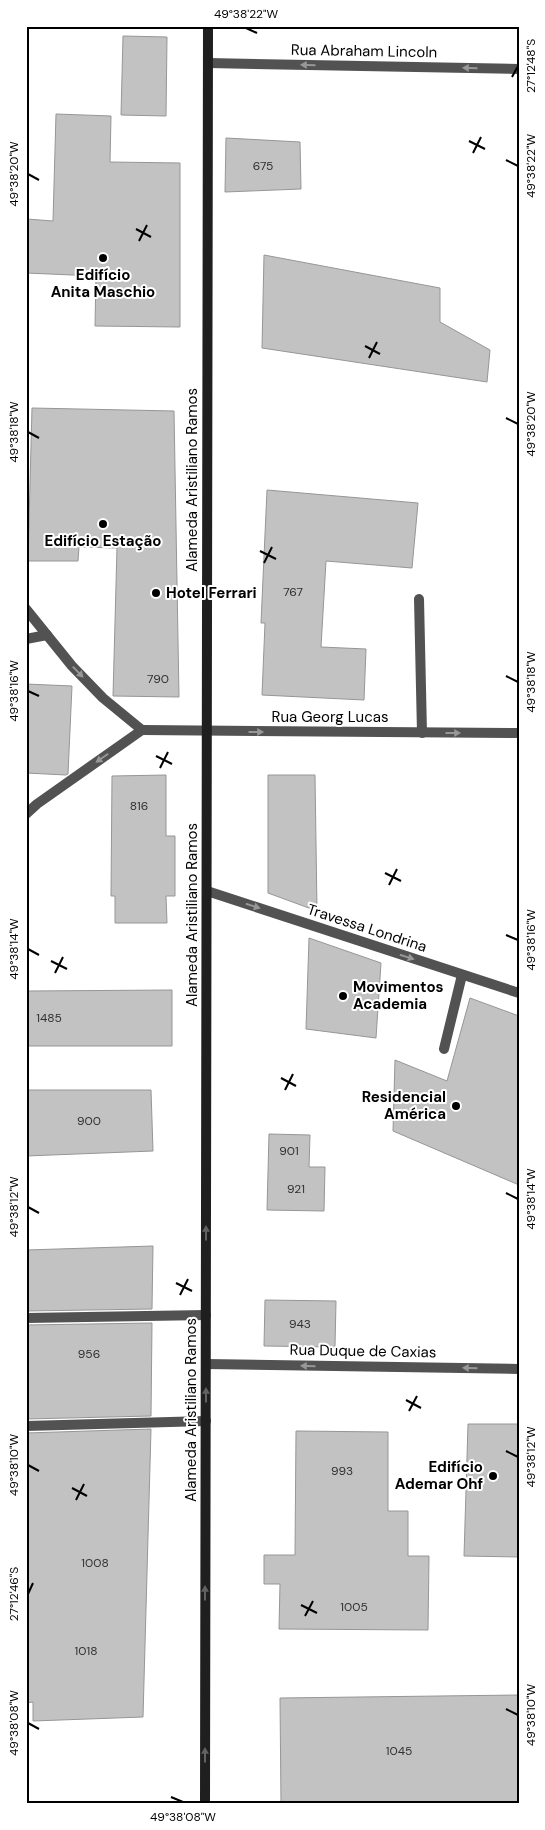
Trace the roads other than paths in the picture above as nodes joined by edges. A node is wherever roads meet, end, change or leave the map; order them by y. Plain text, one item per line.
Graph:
1 (208, 26) edge
2 (208, 63) junction
3 (519, 69) edge
4 (419, 599) dead end
5 (26, 609) edge
6 (47, 635) junction
7 (26, 639) edge
8 (142, 730) junction
9 (207, 731) junction
10 (422, 733) junction
11 (519, 733) edge
12 (26, 814) edge
13 (207, 890) junction
14 (462, 975) junction
15 (519, 993) edge
16 (444, 1050) dead end
17 (206, 1315) junction
18 (26, 1318) edge
19 (206, 1364) junction
20 (519, 1368) edge
21 (206, 1421) junction
22 (26, 1426) edge
23 (205, 1804) edge

1 - 2 main road, Alameda Aristiliano Ramos
3 -> 2 street, Rua Abraham Lincoln
2 - 9 main road, Alameda Aristiliano Ramos
4 - 10 street
5 - 6 street
6 - 7 street
6 -> 8 street
8 - 9 street, Rua Georg Lucas
8 -> 12 street
9 -> 10 street, Rua Georg Lucas
9 - 13 main road, Alameda Aristiliano Ramos
10 -> 11 street, Rua Georg Lucas
13 -> 14 street, Travessa Londrina
17 -> 13 main road, Alameda Aristiliano Ramos
14 - 15 street, Travessa Londrina
14 - 16 street
17 - 18 street
17 - 19 main road, Alameda Aristiliano Ramos
20 -> 19 street, Rua Duque de Caxias
21 -> 19 main road, Alameda Aristiliano Ramos
21 - 22 street
23 -> 21 main road, Alameda Aristiliano Ramos

